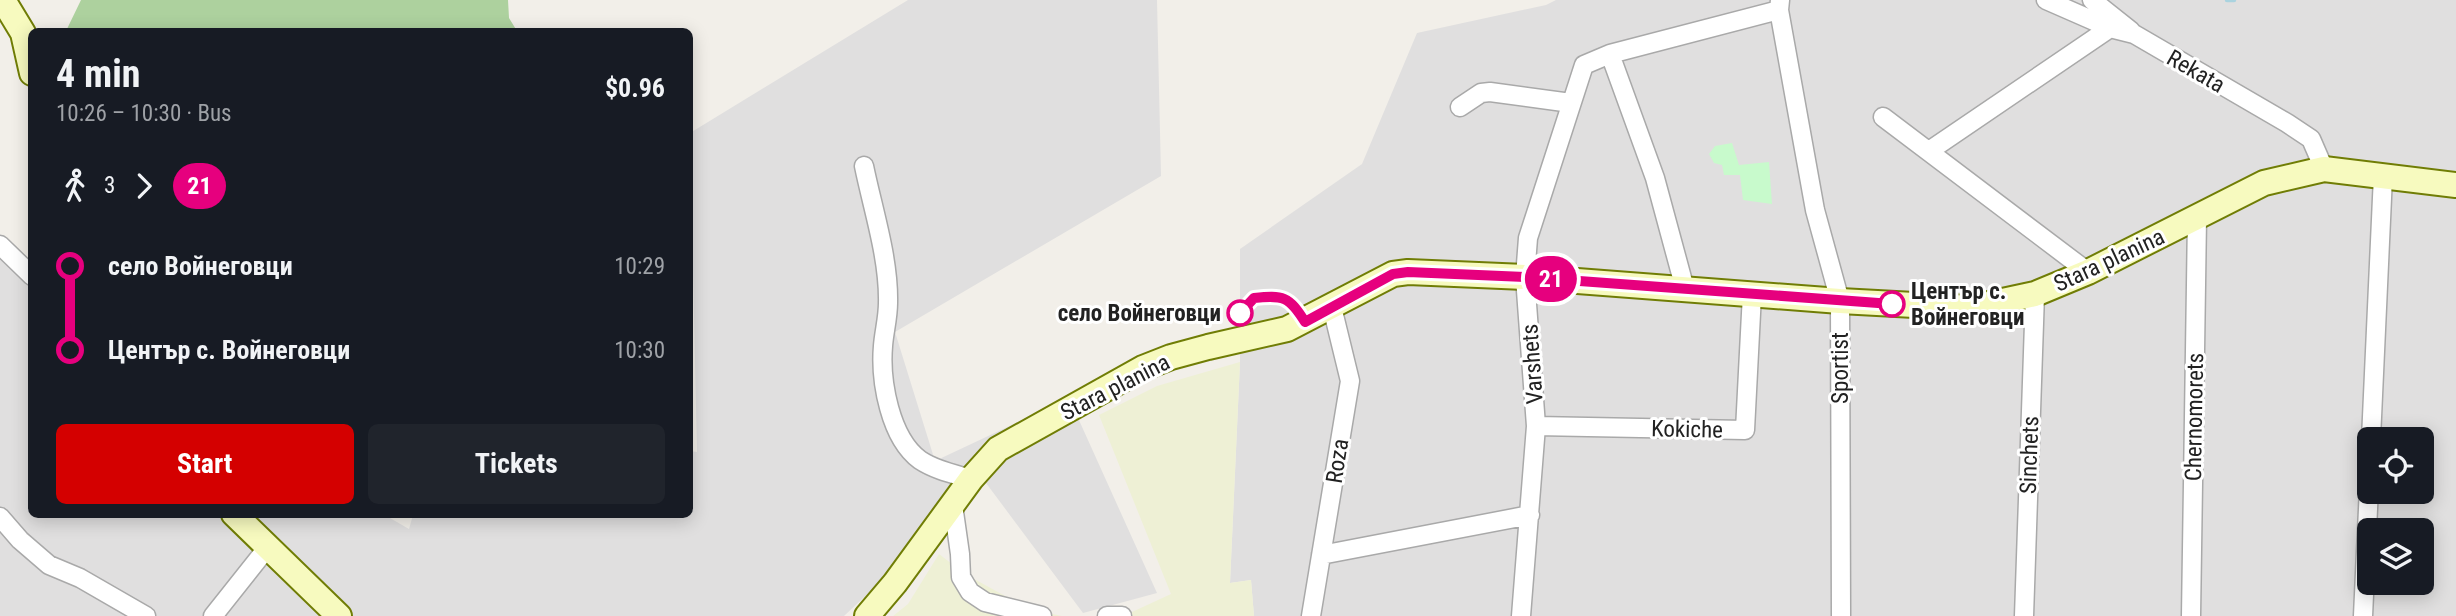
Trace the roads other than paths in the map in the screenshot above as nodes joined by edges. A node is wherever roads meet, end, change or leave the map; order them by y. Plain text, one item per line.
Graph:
1 (3, 0) edge
2 (2046, 0) edge
3 (2092, 0) edge
4 (1780, 5) edge
5 (2110, 28) junction
6 (2134, 34) junction
7 (1610, 54) junction
8 (28, 55) edge
9 (1571, 103) junction
10 (1460, 107) dead end
11 (1883, 117) dead end
12 (1929, 151) junction
13 (864, 166) dead end
14 (2324, 169) junction
15 (2383, 176) junction
16 (2456, 185) edge
17 (2197, 218) junction
18 (0, 245) edge
19 (28, 272) edge
20 (2088, 272) junction
21 (1525, 277) junction
22 (1685, 289) junction
23 (1752, 294) junction
24 (2035, 294) junction
25 (1840, 301) junction
26 (1332, 307) junction
27 (1536, 426) junction
28 (2372, 427) edge
29 (971, 479) junction
30 (2368, 504) edge
31 (953, 505) junction
32 (1530, 515) junction
33 (0, 516) edge
34 (238, 518) edge
35 (268, 548) junction
36 (1321, 555) junction
37 (146, 616) edge
38 (213, 616) edge
39 (339, 616) edge
40 (867, 616) edge
41 (1042, 616) edge
42 (1107, 616) edge
43 (1122, 616) edge
44 (1311, 616) edge
45 (1521, 616) edge
46 (1841, 616) edge
47 (2024, 616) edge
48 (2190, 616) edge
49 (2362, 616) edge

1 - 8 street
2 - 5 street, Rekata
3 - 6 street
4 - 7 street, Varshets
4 - 25 street, Sportist
5 - 6 street, Rekata
5 - 12 street
6 - 14 street, Rekata
7 - 9 street, Varshets
7 - 22 street
9 - 10 street
9 - 21 street, Varshets
11 - 12 street
12 - 20 street
13 - 29 street
14 - 15 street, Stara planina
14 - 17 street, Stara planina
15 - 16 street, Stara planina
15 - 28 street
17 - 20 street, Stara planina
17 - 48 street, Chernomorets
18 - 19 street
20 - 24 street, Stara planina
21 - 22 street, Stara planina
21 - 26 street, Stara planina
21 - 27 street, Varshets
22 - 23 street, Stara planina
23 - 25 street, Stara planina
23 - 27 street, Kokiche
24 - 25 street, Stara planina
24 - 47 street, Sinchets
25 - 46 street, Sportist
26 - 29 street, Stara planina
26 - 36 street, Roza
27 - 32 street, Varshets
29 - 31 street, Stara planina
30 - 49 street
31 - 40 street, Stara planina
31 - 41 street
32 - 36 street
32 - 45 street, Varshets
33 - 37 street
34 - 35 street
35 - 38 street
35 - 39 street
36 - 44 street, Roza
42 - 43 street

